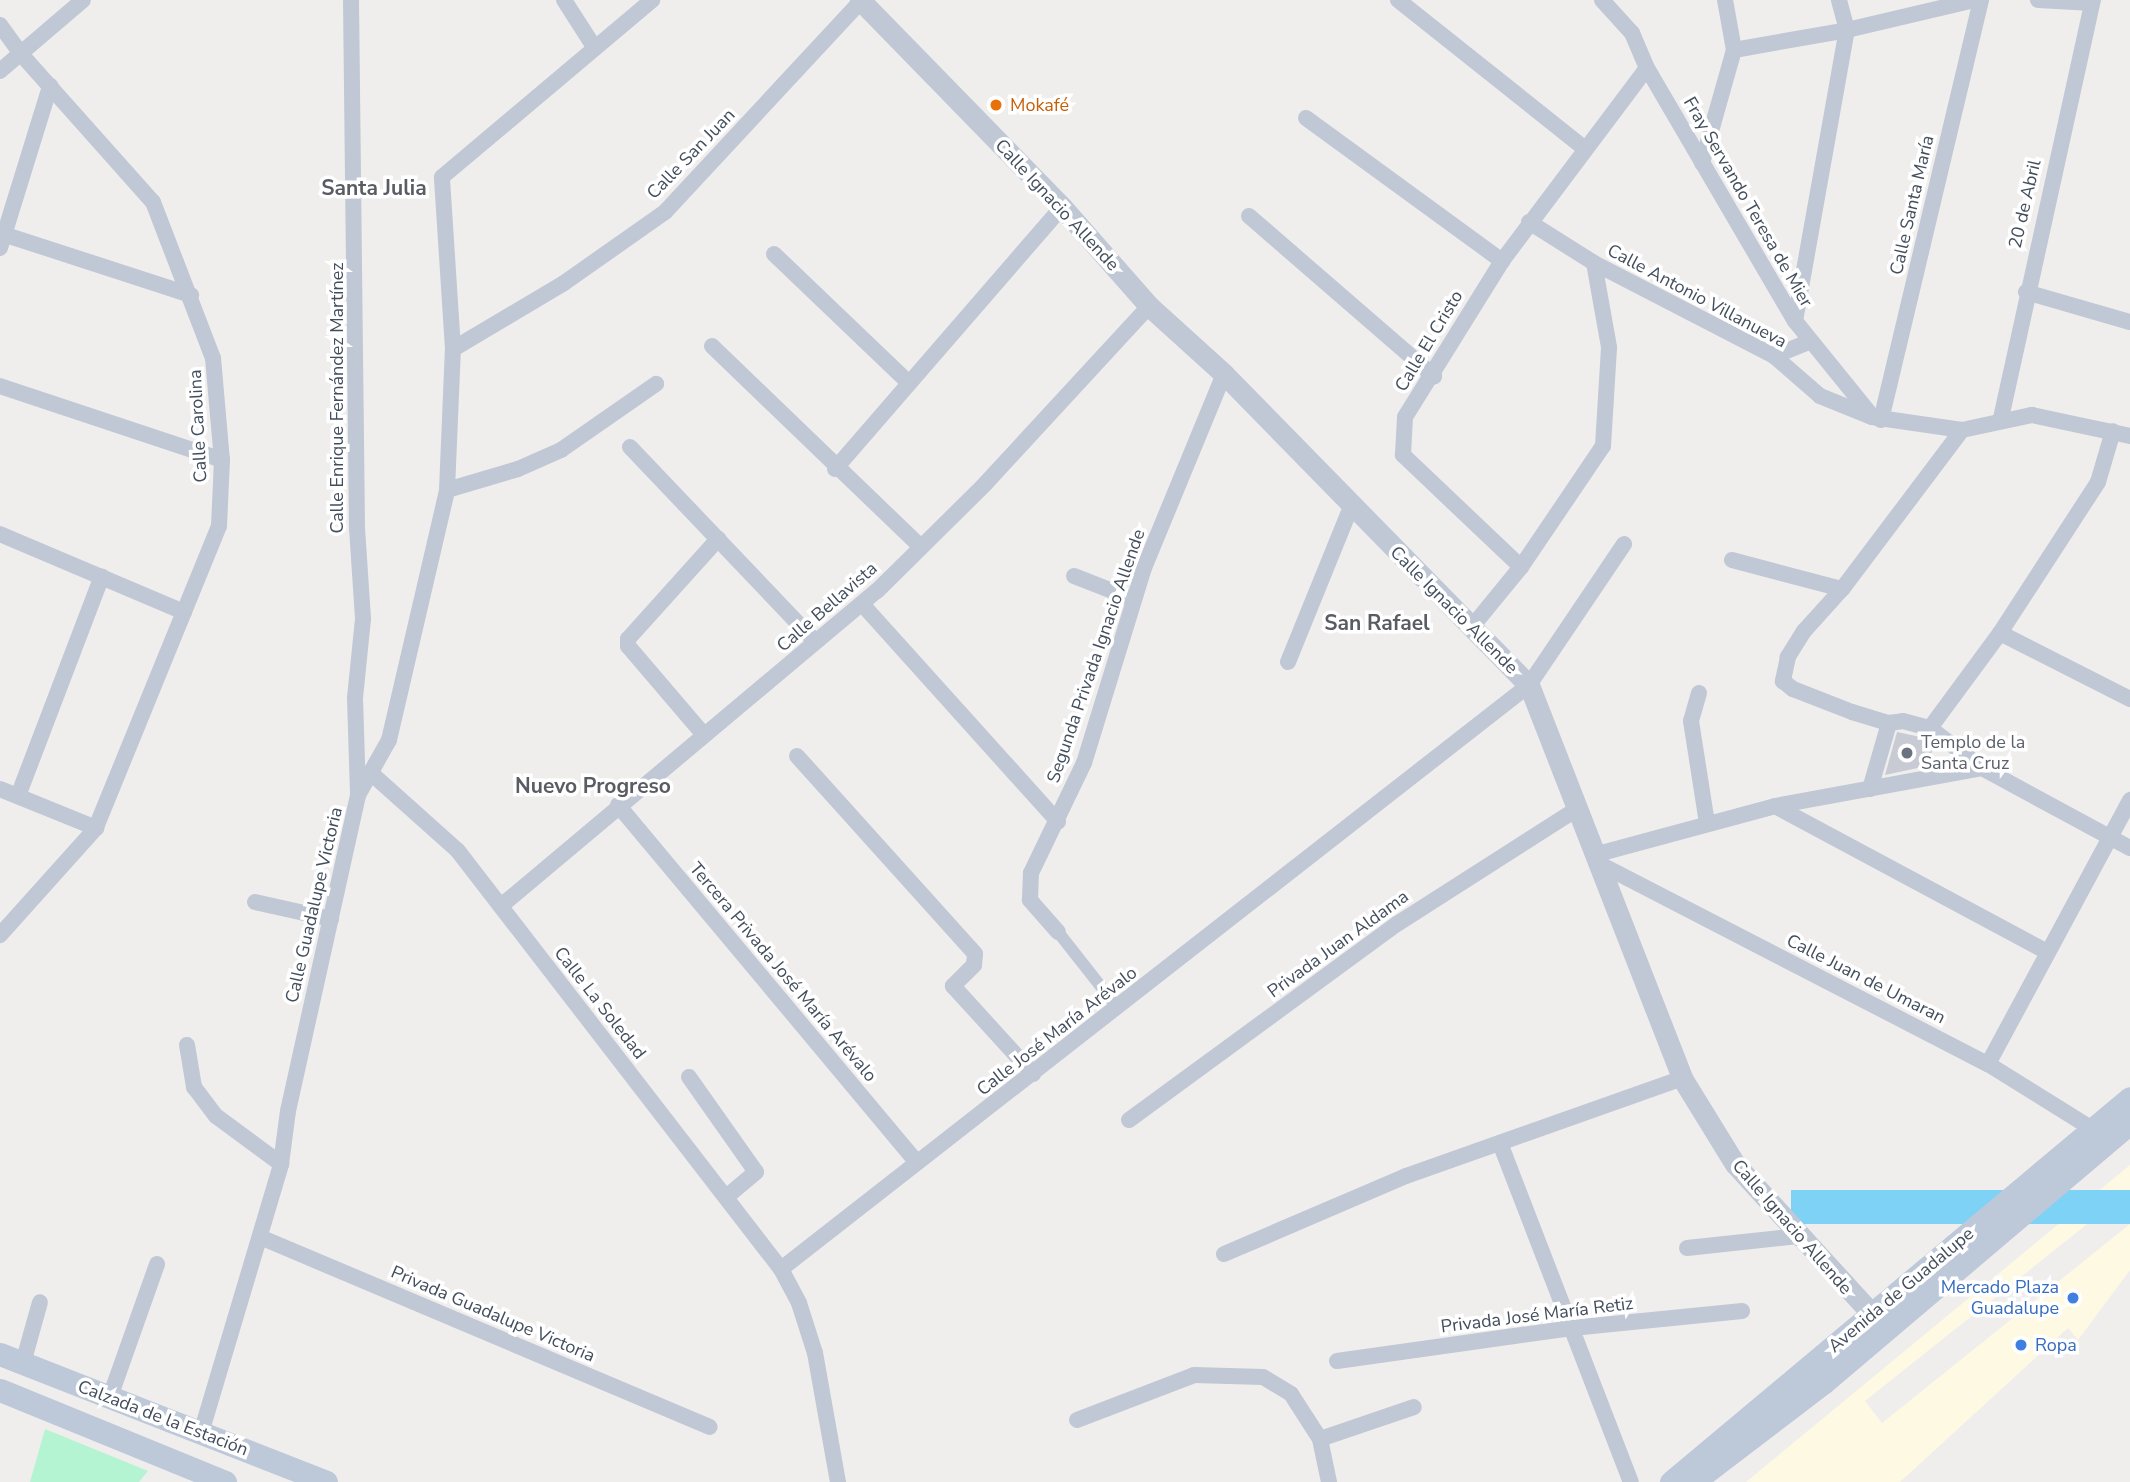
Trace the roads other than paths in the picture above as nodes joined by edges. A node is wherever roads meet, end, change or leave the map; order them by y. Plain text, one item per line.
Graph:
1 (83, 0) edge
2 (351, 0) edge
3 (564, 0) edge
4 (652, 0) edge
5 (1398, 0) edge
6 (1602, 0) edge
7 (1725, 0) edge
8 (1839, 0) edge
9 (1975, 0) edge
10 (1981, 0) edge
11 (2038, 0) edge
12 (860, 1) edge
13 (2092, 1) edge
14 (0, 24) edge
15 (1847, 30) junction
16 (594, 47) junction
17 (1734, 50) junction
18 (21, 54) junction
19 (1647, 68) junction
20 (0, 71) edge
21 (50, 86) junction
22 (1306, 118) dead end
23 (1584, 148) junction
24 (1702, 163) junction
25 (1062, 206) junction
26 (1249, 216) dead end
27 (1530, 222) junction
28 (2, 238) edge
29 (774, 254) dead end
30 (1502, 261) junction
31 (1594, 263) junction
32 (2026, 292) junction
33 (191, 295) junction
34 (1149, 306) junction
35 (1795, 321) junction
36 (2130, 322) edge
37 (1809, 342) junction
38 (712, 346) dead end
39 (453, 349) junction
40 (1774, 356) junction
41 (1224, 374) junction
42 (1434, 376) junction
43 (909, 383) junction
44 (656, 384) dead end
45 (0, 386) edge
46 (1877, 418) junction
47 (2001, 418) junction
48 (1962, 429) junction
49 (2113, 431) junction
50 (2130, 436) edge
51 (630, 447) dead end
52 (222, 460) junction
53 (835, 469) junction
54 (447, 490) junction
55 (1351, 507) junction
56 (0, 534) edge
57 (718, 539) junction
58 (1624, 544) dead end
59 (921, 547) junction
60 (1732, 559) dead end
61 (1521, 567) junction
62 (103, 576) junction
63 (1074, 576) dead end
64 (1842, 589) junction
65 (1133, 599) junction
66 (862, 604) junction
67 (184, 612) junction
68 (1471, 628) junction
69 (2000, 633) junction
70 (816, 642) junction
71 (1288, 662) dead end
72 (1529, 685) junction
73 (1699, 693) dead end
74 (2130, 699) edge
75 (1889, 723) junction
76 (1930, 728) junction
77 (704, 735) junction
78 (797, 756) dead end
79 (1982, 768) junction
80 (372, 774) junction
81 (0, 789) edge
82 (1870, 789) junction
83 (358, 795) junction
84 (18, 796) junction
85 (2130, 800) edge
86 (618, 806) junction
87 (1775, 806) junction
88 (1577, 809) junction
89 (1058, 822) junction
90 (1707, 823) junction
91 (96, 828) junction
92 (2110, 837) junction
93 (2130, 848) edge
94 (1596, 859) junction
95 (255, 902) dead end
96 (501, 906) junction
97 (331, 919) junction
98 (1058, 932) joint
99 (0, 935) edge
100 (2047, 952) junction
101 (1117, 1007) junction
102 (187, 1045) dead end
103 (1988, 1064) junction
104 (1033, 1074) junction
105 (689, 1077) dead end
106 (1682, 1078) junction
107 (2130, 1098) edge
108 (1129, 1120) dead end
109 (2130, 1124) edge
110 (2102, 1135) junction
111 (1500, 1143) junction
112 (917, 1163) junction
113 (281, 1164) junction
114 (726, 1197) junction
115 (1800, 1236) junction
116 (260, 1237) junction
117 (1687, 1248) dead end
118 (1224, 1254) dead end
119 (157, 1264) dead end
120 (781, 1269) junction
121 (40, 1302) dead end
122 (1742, 1311) dead end
123 (1878, 1321) junction
124 (1572, 1328) junction
125 (0, 1354) edge
126 (1337, 1361) dead end
127 (23, 1363) junction
128 (0, 1391) edge
129 (110, 1397) junction
130 (1414, 1407) dead end
131 (1077, 1420) dead end
132 (710, 1427) dead end
133 (201, 1433) junction
134 (1320, 1439) junction
135 (225, 1482) edge
136 (326, 1482) edge
137 (838, 1482) edge
138 (1329, 1482) edge
139 (1632, 1482) edge
140 (1671, 1482) edge
141 (1693, 1482) edge

1 - 18 street
2 - 83 street, Calle Enrique Fernández Martínez
3 - 16 street
4 - 16 street
5 - 23 street
6 - 19 street, Fray Servando Teresa de Mier
7 - 17 street
8 - 15 street
9 - 15 street
10 - 46 street, Calle Santa María
11 - 13 street
12 - 25 street, Calle Ignacio Allende
12 - 39 street, Calle San Juan
13 - 32 street, 20 de Abril
14 - 18 street, Calle Carolina
15 - 17 street
15 - 35 street
16 - 39 street, Calle Guadalupe Victoria
17 - 24 street
18 - 20 street
18 - 21 street, Calle Carolina
19 - 23 street, Calle El Cristo
19 - 24 street, Fray Servando Teresa de Mier
21 - 28 street
21 - 33 street, Calle Carolina
22 - 30 street
23 - 27 street, Calle El Cristo
24 - 35 street, Fray Servando Teresa de Mier
25 - 34 street, Calle Ignacio Allende
25 - 43 street
26 - 42 street
27 - 30 street, Calle El Cristo
27 - 31 street, Calle Antonio Villanueva
28 - 33 street
29 - 43 street
30 - 42 street, Calle El Cristo
31 - 40 street, Calle Antonio Villanueva
31 - 61 street
32 - 36 street
32 - 47 street, 20 de Abril
33 - 52 street, Calle Carolina
34 - 41 street, Calle Ignacio Allende
34 - 59 street, Calle Bellavista
35 - 37 street, Fray Servando Teresa de Mier
37 - 40 street
37 - 46 street, Fray Servando Teresa de Mier
38 - 53 street
39 - 54 street, Calle Guadalupe Victoria
40 - 46 street, Calle Antonio Villanueva
41 - 55 street, Calle Ignacio Allende
41 - 65 street, Segunda Privada Ignacio Allende
42 - 61 street, Calle El Cristo
43 - 53 street
44 - 54 street
45 - 52 street
46 - 48 street, Calle Antonio Villanueva
47 - 48 street, Calle Antonio Villanueva
47 - 49 street, Calle Antonio Villanueva
48 - 64 street
49 - 50 street, Calle Antonio Villanueva
49 - 69 street
51 - 57 street
52 - 67 street, Calle Carolina
53 - 59 street
54 - 80 street, Calle Guadalupe Victoria
55 - 68 street, Calle Ignacio Allende
55 - 71 street
56 - 62 street
57 - 70 street
57 - 77 street
58 - 72 street, Calle José María Arévalo
59 - 66 street, Calle Bellavista
60 - 64 street
61 - 68 street
62 - 67 street
62 - 84 street
63 - 65 street
64 - 75 street
65 - 89 street, Segunda Privada Ignacio Allende
66 - 70 street, Calle Bellavista
66 - 89 street
67 - 91 street, Calle Carolina
68 - 72 street, Calle Ignacio Allende
69 - 74 street
69 - 76 street
70 - 77 street, Calle Bellavista
72 - 88 street, Calle Ignacio Allende
72 - 101 street, Calle José María Arévalo
73 - 90 street
75 - 76 street
75 - 82 street
76 - 79 street
77 - 86 street, Calle Bellavista
78 - 104 street
79 - 82 street
79 - 92 street
80 - 83 street, Calle Guadalupe Victoria
80 - 96 street, Calle La Soledad
81 - 84 street
82 - 87 street
83 - 97 street, Calle Guadalupe Victoria
84 - 91 street
85 - 92 street
86 - 96 street, Calle Bellavista
86 - 112 street, Tercera Privada José María Arévalo
87 - 90 street
87 - 100 street
88 - 94 street, Calle Ignacio Allende
88 - 108 street, Privada Juan Aldama
89 - 98 street, Segunda Privada Ignacio Allende
90 - 94 street
91 - 99 street, Calle Carolina
92 - 93 street
92 - 100 street
94 - 103 street, Calle Juan de Umaran
94 - 106 street, Calle Ignacio Allende
95 - 97 street
96 - 114 street, Calle La Soledad
97 - 113 street, Calle Guadalupe Victoria
98 - 101 street, Segunda Privada Ignacio Allende
100 - 103 street
101 - 104 street, Calle José María Arévalo
102 - 113 street
103 - 110 street, Calle Juan de Umaran
104 - 112 street, Calle José María Arévalo
105 - 114 street
106 - 111 street
106 - 115 street, Calle Ignacio Allende
107 - 110 main road, Avenida de Guadalupe
109 - 110 main road, Avenida de Guadalupe
110 - 123 main road, Avenida de Guadalupe
111 - 118 street
111 - 124 street
112 - 120 street, Calle José María Arévalo
113 - 116 street, Calle Guadalupe Victoria
114 - 120 street, Calle La Soledad
115 - 117 street
115 - 123 street, Calle Ignacio Allende
116 - 132 street, Privada Guadalupe Victoria
116 - 133 street, Calle Guadalupe Victoria
119 - 129 street
120 - 137 street
121 - 127 street
122 - 124 street, Privada José María Retiz
123 - 140 main road, Avenida de Guadalupe
123 - 141 main road, Avenida de Guadalupe
124 - 126 street, Privada José María Retiz
124 - 139 street
125 - 127 main road, Calzada de la Estación
127 - 129 main road, Calzada de la Estación
128 - 135 main road, Calzada de la Estación
129 - 133 main road, Calzada de la Estación
130 - 134 street
131 - 134 street
133 - 136 main road, Calzada de la Estación
134 - 138 street

